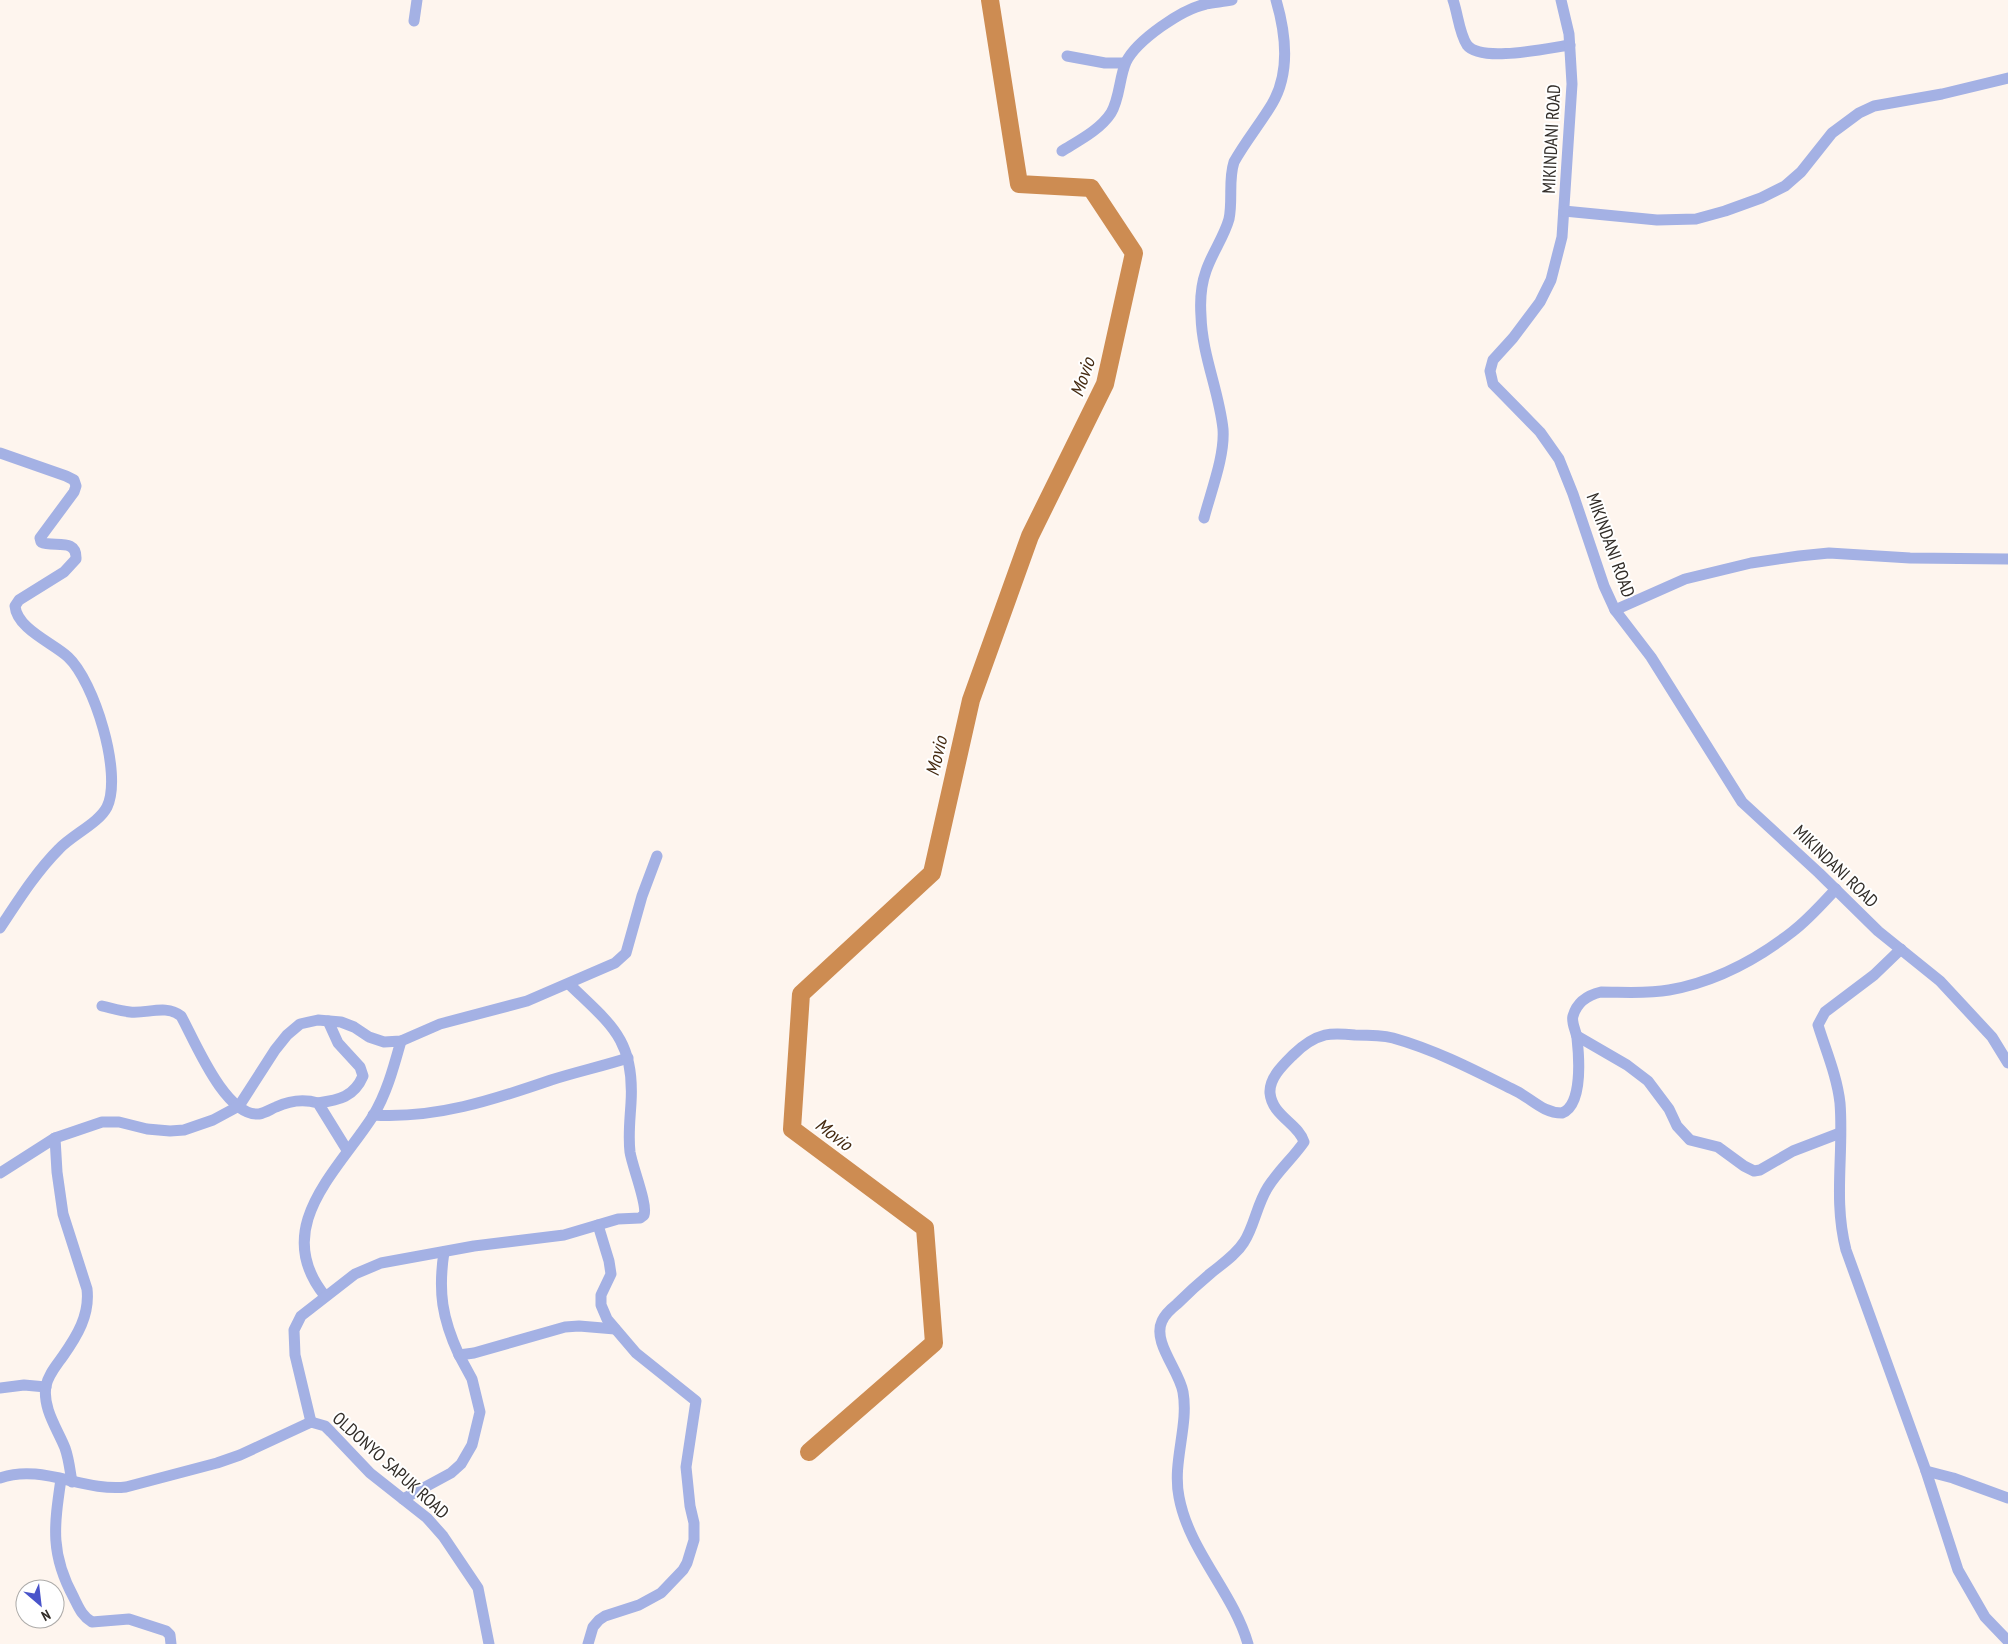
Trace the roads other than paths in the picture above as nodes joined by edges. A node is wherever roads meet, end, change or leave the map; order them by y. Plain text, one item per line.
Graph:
1 (417, 0) edge
2 (1232, 0) edge
3 (1276, 0) edge
4 (1453, 0) edge
5 (1561, 0) edge
6 (1206, 2) edge
7 (414, 21) dead end
8 (1570, 45) junction
9 (1067, 56) dead end
10 (1126, 63) junction
11 (2008, 78) edge
12 (1062, 151) dead end
13 (1564, 211) junction
14 (0, 453) edge
15 (1204, 518) dead end
16 (2008, 559) edge
17 (1615, 610) junction
18 (657, 856) dead end
19 (1836, 889) junction
20 (0, 928) edge
21 (1901, 949) junction
22 (569, 984) junction
23 (102, 1006) dead end
24 (328, 1021) junction
25 (1577, 1036) junction
26 (401, 1041) junction
27 (628, 1058) junction
28 (2008, 1063) edge
29 (318, 1103) junction
30 (239, 1106) junction
31 (373, 1115) junction
32 (1840, 1133) junction
33 (55, 1138) junction
34 (348, 1150) junction
35 (0, 1173) edge
36 (598, 1225) junction
37 (444, 1252) junction
38 (325, 1296) junction
39 (614, 1330) junction
40 (459, 1355) junction
41 (0, 1388) edge
42 (46, 1388) junction
43 (311, 1422) junction
44 (1926, 1471) junction
45 (0, 1478) edge
46 (61, 1479) junction
47 (72, 1482) junction
48 (403, 1498) junction
49 (2008, 1498) edge
50 (2008, 1642) edge
51 (171, 1644) edge
52 (489, 1644) edge
53 (588, 1644) edge
54 (1248, 1644) edge

1 - 7 street
2 - 6 street
3 - 15 street
4 - 8 street
5 - 8 street, MIKINDANI ROAD
6 - 10 street
8 - 13 street, MIKINDANI ROAD
9 - 10 street
10 - 12 street
11 - 13 street
13 - 17 street, MIKINDANI ROAD
14 - 20 street
16 - 17 street
17 - 19 street, MIKINDANI ROAD
18 - 22 street
19 - 21 street, MIKINDANI ROAD
19 - 25 street
21 - 28 street, MIKINDANI ROAD
21 - 32 street
22 - 26 street
22 - 27 street
23 - 30 street
24 - 26 street
24 - 29 street
24 - 30 street
25 - 32 street
25 - 54 street
26 - 31 street
27 - 31 street
27 - 36 street
29 - 30 street
29 - 34 street
30 - 33 street
31 - 34 street
32 - 44 street
33 - 35 street
33 - 42 street
34 - 38 street
36 - 37 street
36 - 39 street
37 - 38 street
37 - 40 street
38 - 43 street
39 - 40 street
39 - 53 street
40 - 48 street
41 - 42 street
42 - 47 street
43 - 47 street, OLDONYO SAPUK ROAD
43 - 48 street, OLDONYO SAPUK ROAD
44 - 49 street
44 - 50 street
45 - 46 street, OLDONYO SAPUK ROAD
46 - 47 street, OLDONYO SAPUK ROAD
46 - 51 street
48 - 52 street, OLDONYO SAPUK ROAD

